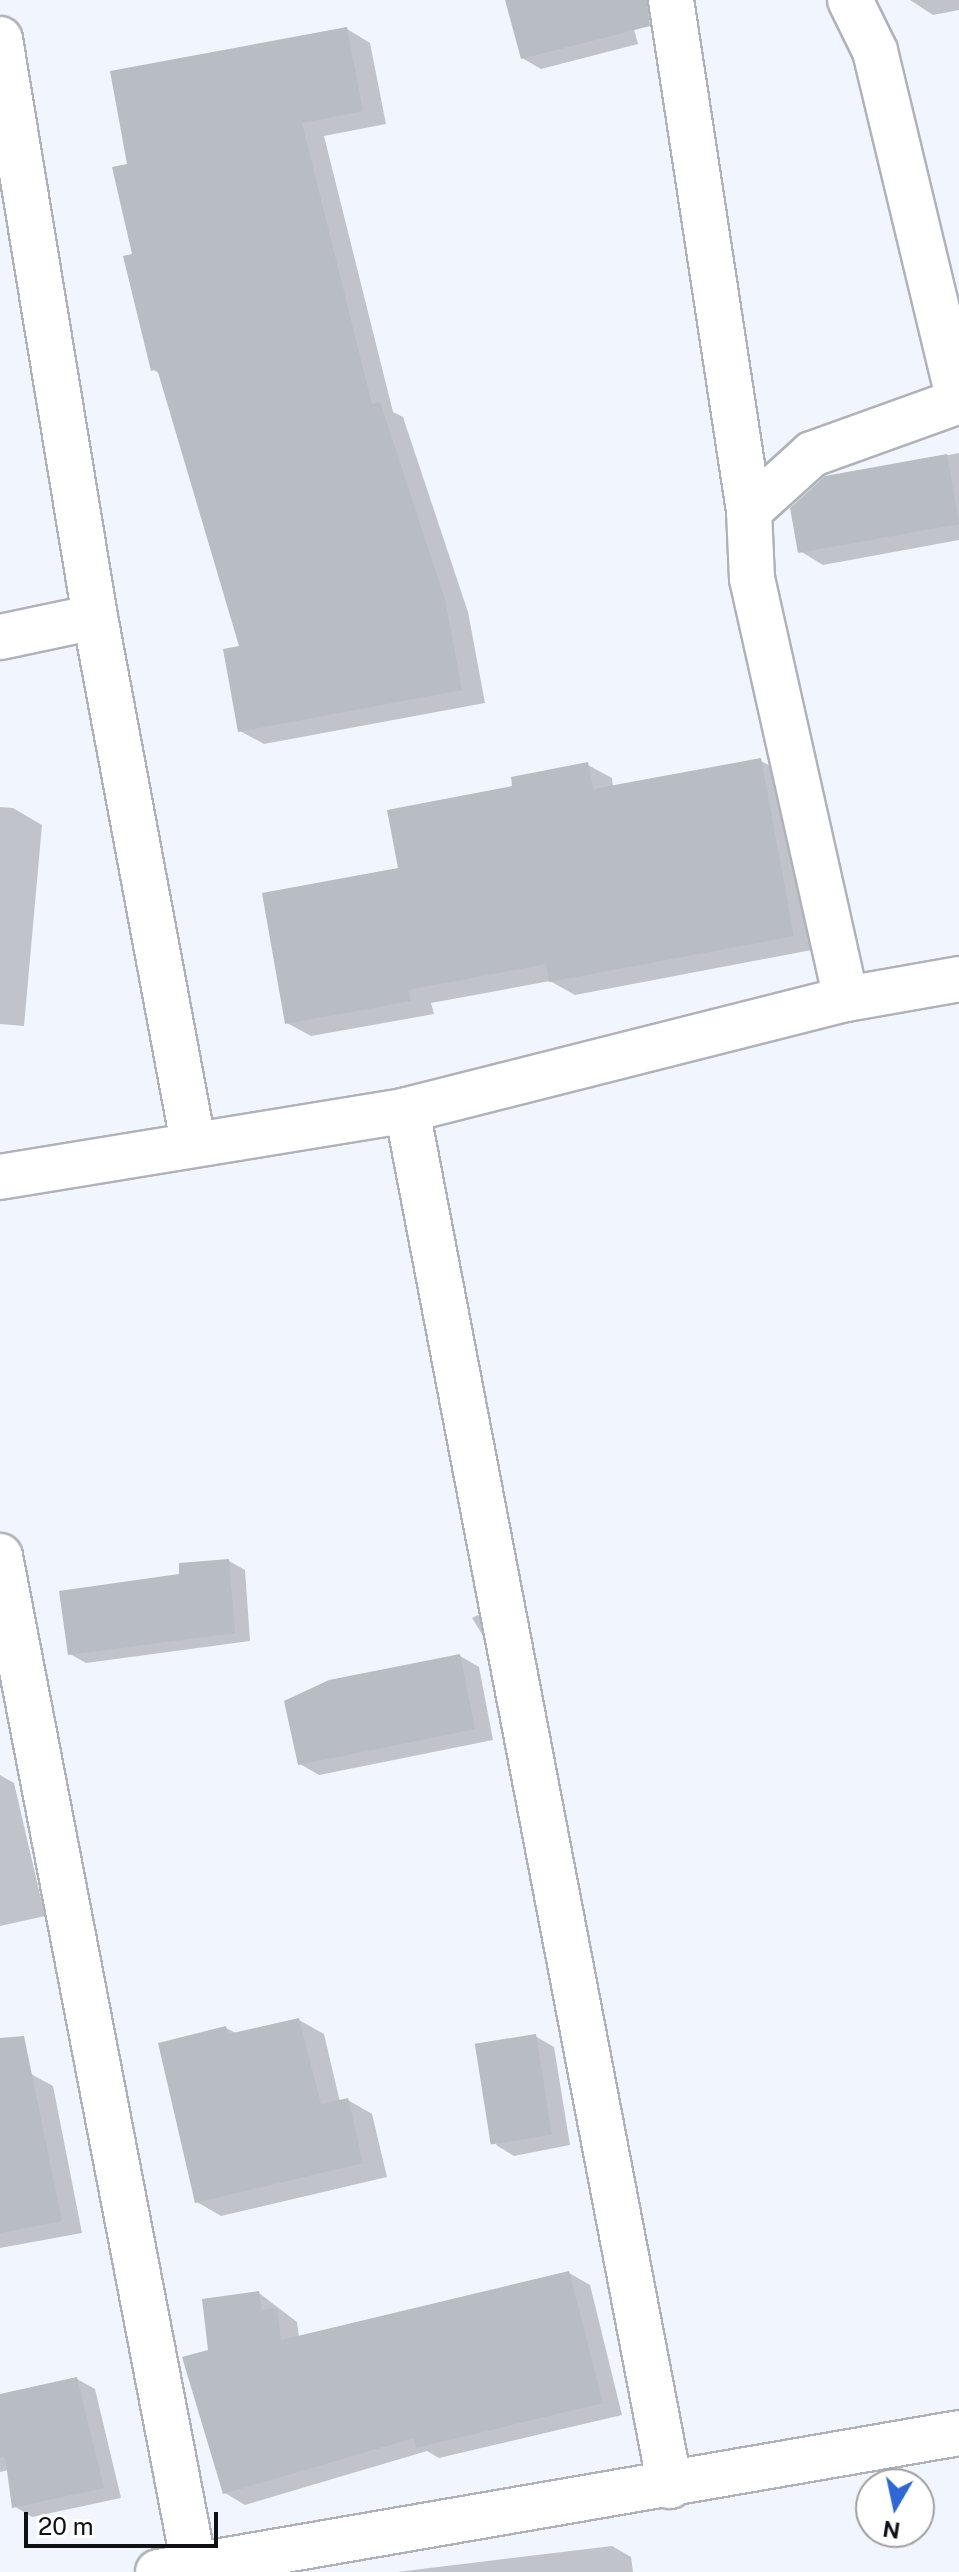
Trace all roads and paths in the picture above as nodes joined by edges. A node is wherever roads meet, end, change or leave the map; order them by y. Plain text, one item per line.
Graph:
1 (671, 0) edge
2 (850, 0) edge
3 (0, 39) edge
4 (13, 190) edge
5 (959, 401) edge
6 (749, 511) junction
7 (95, 617) junction
8 (0, 637) edge
9 (959, 979) edge
10 (846, 999) junction
11 (407, 1110) junction
12 (193, 1142) junction
13 (0, 1177) edge
14 (0, 1556) edge
15 (959, 2433) edge
16 (670, 2486) junction
17 (307, 2561) edge
18 (176, 2569) edge

1 - 6 street
2 - 5 street
3 - 4 street
4 - 7 street
5 - 6 street
6 - 10 street
7 - 8 street
7 - 12 street
9 - 10 street
10 - 11 street
11 - 12 street
11 - 16 street
12 - 13 street
14 - 18 street
15 - 16 street
16 - 17 street
17 - 18 street

